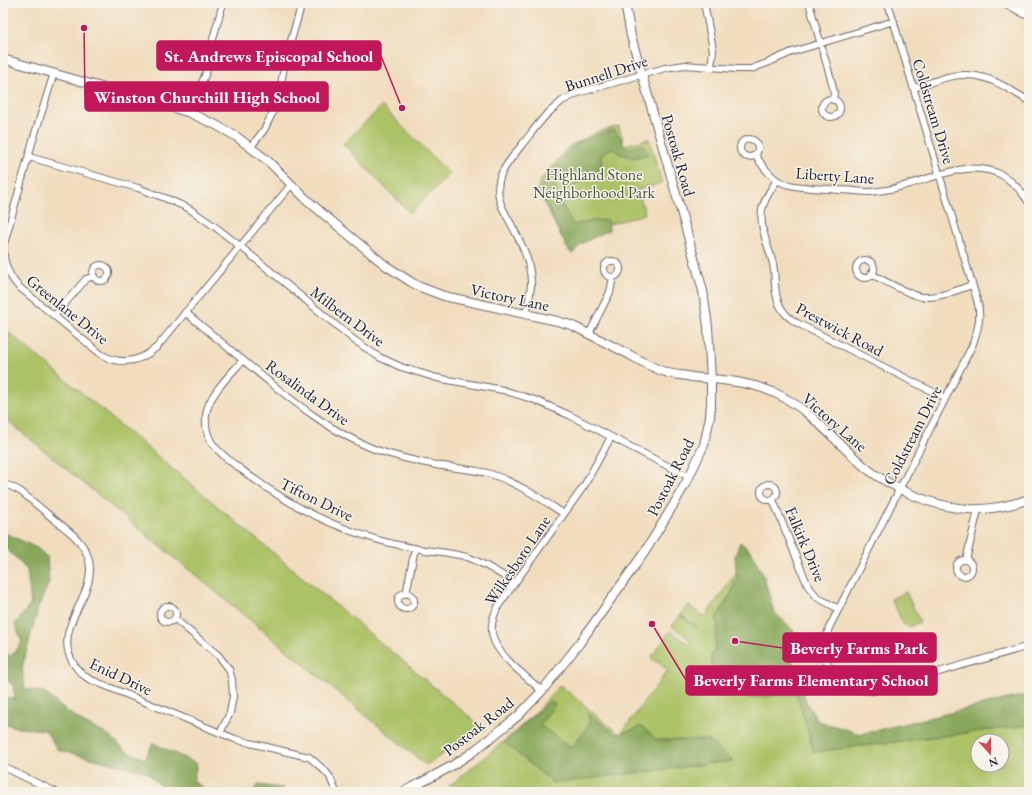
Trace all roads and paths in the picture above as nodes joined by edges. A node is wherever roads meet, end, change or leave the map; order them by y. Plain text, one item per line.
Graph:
1 (223, 3) edge
2 (302, 3) edge
3 (625, 3) edge
4 (704, 3) edge
5 (809, 3) edge
6 (888, 3) edge
7 (1007, 3) edge
8 (1029, 4) edge
9 (1027, 14) edge
10 (894, 21) junction
11 (820, 43) junction
12 (3, 59) edge
13 (711, 67) junction
14 (54, 73) junction
15 (641, 74) junction
16 (914, 88) junction
17 (833, 100) dead end
18 (1029, 101) edge
19 (190, 114) junction
20 (250, 148) junction
21 (755, 155) dead end
22 (29, 157) junction
23 (940, 175) junction
24 (777, 180) junction
25 (291, 185) junction
26 (1029, 203) edge
27 (240, 246) junction
28 (871, 274) dead end
29 (94, 276) dead end
30 (613, 278) dead end
31 (972, 285) junction
32 (186, 312) junction
33 (526, 314) junction
34 (55, 315) junction
35 (589, 334) junction
36 (242, 360) junction
37 (711, 379) junction
38 (945, 398) junction
39 (611, 437) junction
40 (689, 477) junction
41 (3, 484) edge
42 (900, 489) junction
43 (1029, 499) edge
44 (772, 500) dead end
45 (978, 510) junction
46 (564, 514) junction
47 (415, 548) junction
48 (966, 560) dead end
49 (514, 583) junction
50 (406, 594) dead end
51 (839, 609) junction
52 (175, 619) dead end
53 (1029, 646) edge
54 (542, 691) junction
55 (220, 733) junction
56 (3, 766) edge
57 (56, 792) edge
58 (336, 792) edge
59 (402, 792) edge

1 - 19 street
2 - 20 street
3 - 15 street, Postoak Road
4 - 13 street
5 - 11 street
6 - 10 street, Coldstream Drive
7 - 9 main road
8 - 9 street
10 - 11 street, Bunnell Drive
10 - 16 street, Coldstream Drive
11 - 13 street, Bunnell Drive
11 - 17 street
12 - 14 street, Victory Lane
13 - 15 street, Bunnell Drive
14 - 19 street, Victory Lane
14 - 22 street, Greenlane Drive
15 - 33 street, Bunnell Drive
15 - 37 street, Postoak Road
16 - 18 street
16 - 23 street, Coldstream Drive
19 - 20 street, Victory Lane
20 - 25 street, Victory Lane
21 - 24 street, Liberty Lane
22 - 27 street, Milbern Drive
22 - 34 street, Greenlane Drive
23 - 24 street, Liberty Lane
23 - 26 street, Liberty Lane
23 - 31 street, Coldstream Drive
24 - 38 street, Prestwick Road
25 - 27 street, Greenlane Drive
25 - 33 street, Victory Lane
27 - 32 street, Greenlane Drive
27 - 39 street, Milbern Drive
28 - 31 street
29 - 34 street
30 - 35 street
31 - 38 street, Coldstream Drive
32 - 34 street, Greenlane Drive
32 - 36 street, Rosalinda Drive
33 - 35 street, Victory Lane
35 - 37 street, Victory Lane
36 - 46 street, Rosalinda Drive
36 - 47 street, Tifton Drive
37 - 40 street, Postoak Road
37 - 42 street, Victory Lane
38 - 42 street, Coldstream Drive
39 - 40 street, Milbern Drive
39 - 46 street, Wilkesboro Lane
40 - 54 street, Postoak Road
41 - 55 street, Enid Drive
42 - 45 street, Victory Lane
42 - 51 street, Coldstream Drive
43 - 45 street, Victory Lane
44 - 51 street, Falkirk Drive
45 - 48 street
46 - 49 street, Wilkesboro Lane
47 - 49 street, Tifton Drive
47 - 50 street
49 - 54 street, Wilkesboro Lane
51 - 53 street, Coldstream Drive
52 - 55 street
54 - 59 street, Postoak Road
55 - 58 street, Enid Drive
56 - 57 street

